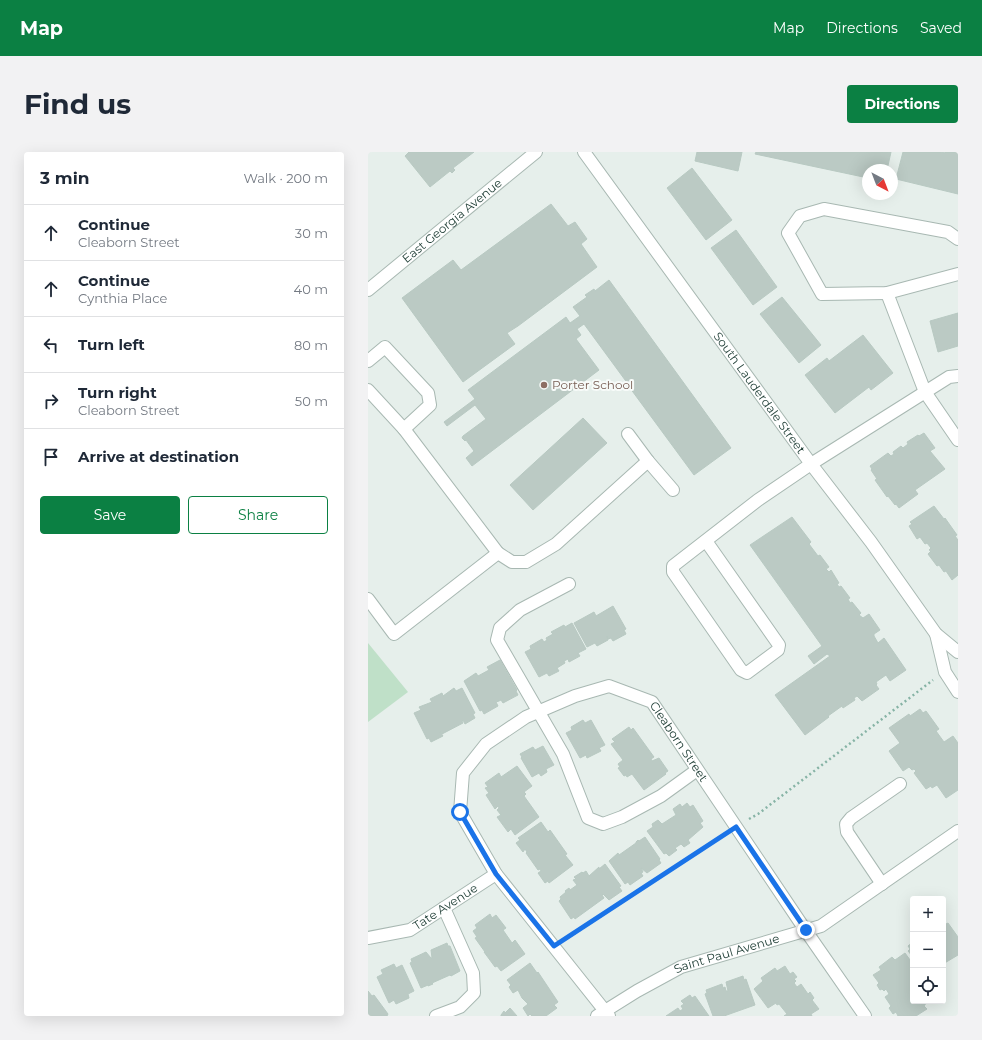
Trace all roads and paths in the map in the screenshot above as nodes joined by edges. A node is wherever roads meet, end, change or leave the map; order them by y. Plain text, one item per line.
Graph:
1 (536, 152) edge
2 (584, 152) edge
3 (958, 239) edge
4 (958, 274) edge
5 (368, 290) edge
6 (887, 293) junction
7 (368, 361) edge
8 (958, 376) edge
9 (368, 390) edge
10 (925, 392) junction
11 (404, 429) junction
12 (628, 434) dead end
13 (958, 440) edge
14 (648, 461) junction
15 (811, 464) junction
16 (673, 490) dead end
17 (706, 541) junction
18 (498, 553) junction
19 (569, 584) dead end
20 (368, 599) edge
21 (936, 634) junction
22 (958, 652) edge
23 (945, 672) junction
24 (958, 692) edge
25 (538, 712) junction
26 (697, 770) junction
27 (900, 784) dead end
28 (736, 827) junction
29 (958, 831) edge
30 (496, 874) junction
31 (882, 884) junction
32 (444, 908) junction
33 (806, 930) junction
34 (368, 938) edge
35 (554, 946) junction
36 (603, 1014) edge
37 (436, 1016) edge
38 (865, 1016) edge

1 - 5 street, East Georgia Avenue
2 - 15 street, South Lauderdale Street
3 - 6 street
4 - 6 street
6 - 10 street
7 - 11 street
8 - 10 street
9 - 11 street
10 - 13 street
10 - 15 street
11 - 18 street
12 - 14 street
14 - 16 street
14 - 18 street
15 - 17 street
15 - 21 street, South Lauderdale Street
17 - 17 street
18 - 20 street
19 - 25 street
21 - 22 street, South Lauderdale Street
21 - 23 street, South Lauderdale Street
23 - 24 street, South Lauderdale Street
23 - 28 path
25 - 26 street, Cleaborn Street
25 - 26 street
25 - 30 street, Cleaborn Street
26 - 28 street, Cleaborn Street
27 - 31 street
28 - 33 street, Cleaborn Street
28 - 35 path
29 - 31 street, Saint Paul Avenue
30 - 32 street, Tate Avenue
30 - 35 street, Cleaborn Street
31 - 33 street, Saint Paul Avenue
32 - 34 street, Tate Avenue
32 - 37 street
33 - 36 street, Saint Paul Avenue
33 - 38 street, Cleaborn Street
35 - 36 street, Cleaborn Street

